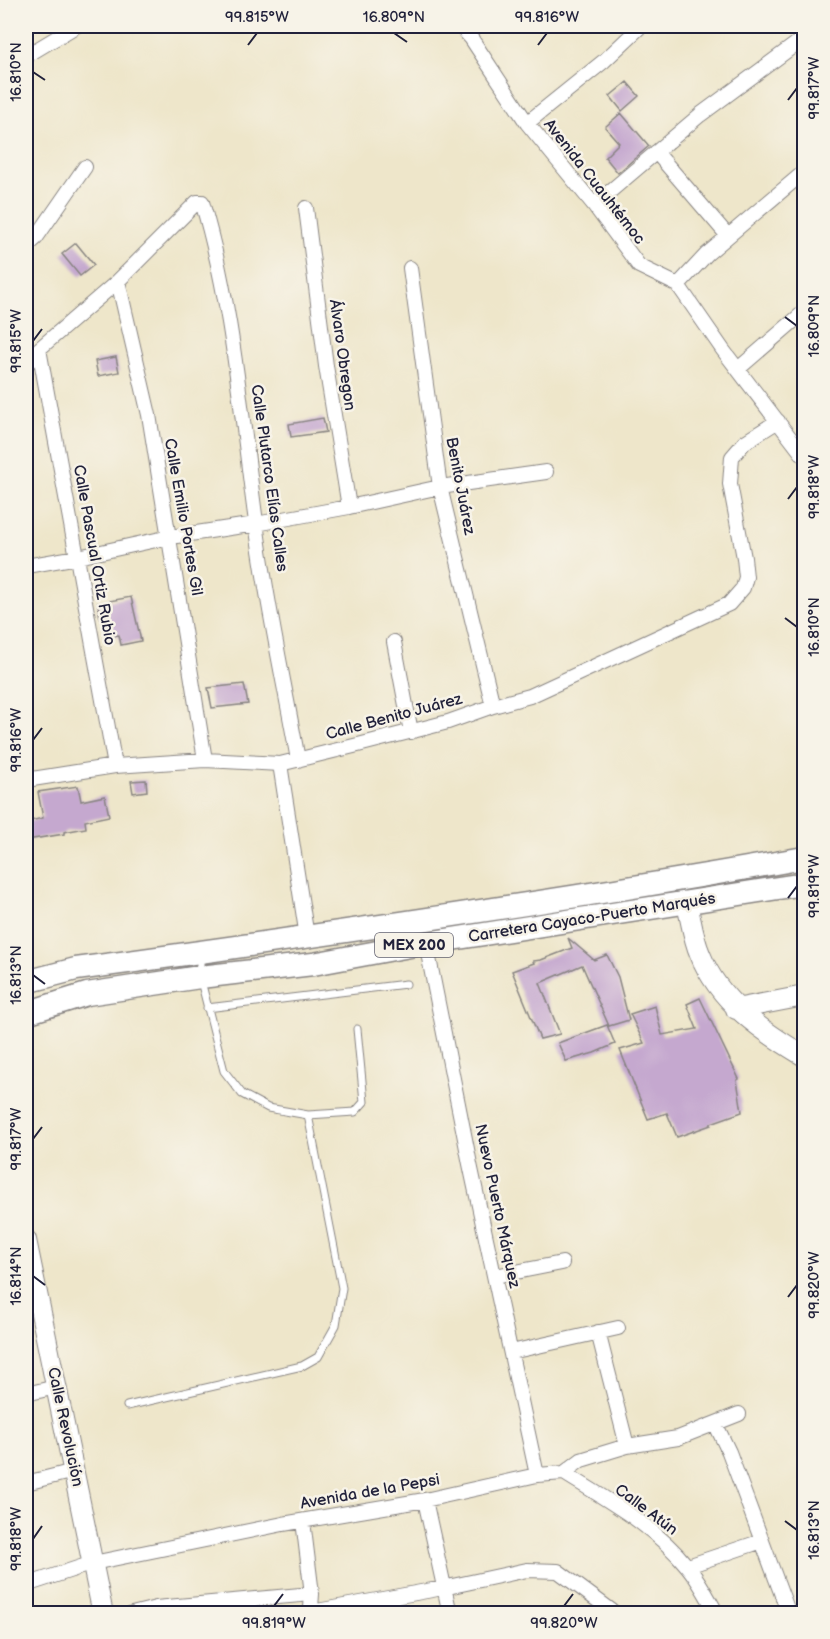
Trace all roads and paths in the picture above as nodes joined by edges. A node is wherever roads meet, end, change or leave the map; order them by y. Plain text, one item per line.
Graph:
1 (76, 26) edge
2 (460, 26) edge
3 (641, 26) edge
4 (795, 26) edge
5 (803, 41) edge
6 (26, 56) edge
7 (527, 123) junction
8 (656, 152) junction
9 (85, 168) dead end
10 (804, 172) edge
11 (594, 205) junction
12 (306, 208) dead end
13 (728, 236) junction
14 (26, 247) edge
15 (410, 268) dead end
16 (118, 281) junction
17 (678, 285) junction
18 (804, 312) edge
19 (39, 349) junction
20 (26, 365) edge
21 (738, 369) junction
22 (778, 421) junction
23 (804, 456) edge
24 (546, 472) dead end
25 (440, 487) junction
26 (349, 507) junction
27 (256, 524) junction
28 (170, 537) junction
29 (78, 557) junction
30 (26, 566) edge
31 (394, 642) dead end
32 (494, 706) junction
33 (411, 732) junction
34 (206, 760) junction
35 (298, 760) junction
36 (280, 764) junction
37 (115, 766) junction
38 (26, 780) edge
39 (804, 858) edge
40 (804, 885) edge
41 (687, 904) junction
42 (307, 937) junction
43 (426, 943) junction
44 (200, 952) junction
45 (200, 977) junction
46 (26, 981) edge
47 (406, 984) dead end
48 (804, 996) edge
49 (207, 1008) junction
50 (736, 1008) junction
51 (26, 1013) edge
52 (357, 1029) dead end
53 (804, 1056) edge
54 (308, 1115) junction
55 (26, 1240) edge
56 (562, 1263) dead end
57 (495, 1276) junction
58 (32, 1305) edge
59 (618, 1328) dead end
60 (598, 1332) junction
61 (511, 1352) junction
62 (56, 1387) junction
63 (26, 1394) edge
64 (127, 1406) dead end
65 (740, 1414) dead end
66 (716, 1425) junction
67 (627, 1446) junction
68 (74, 1471) junction
69 (564, 1473) junction
70 (537, 1475) junction
71 (26, 1483) edge
72 (425, 1500) junction
73 (303, 1521) junction
74 (762, 1541) junction
75 (93, 1563) junction
76 (688, 1566) junction
77 (26, 1585) edge
78 (443, 1588) junction
79 (312, 1594) junction
80 (103, 1614) edge
81 (132, 1614) edge
82 (450, 1614) edge
83 (616, 1614) edge
84 (717, 1614) edge
85 (789, 1614) edge

1 - 6 street
2 - 7 street, Avenida Cuauhtémoc
3 - 7 street
4 - 5 street
5 - 8 street
7 - 11 street, Avenida Cuauhtémoc
8 - 11 street
8 - 13 street
9 - 14 street
10 - 13 street
11 - 17 street, Avenida Cuauhtémoc
12 - 26 street, Álvaro Obregon
13 - 17 street
15 - 25 street, Benito Juárez
16 - 19 street
16 - 27 street, Calle Plutarco Elías Calles
16 - 28 street, Calle Emilio Portes Gil
17 - 21 street, Avenida Cuauhtémoc
18 - 21 street
19 - 20 street
19 - 29 street, Calle Pascual Ortiz Rubio
21 - 22 street, Avenida Cuauhtémoc
22 - 23 street, Avenida Cuauhtémoc
22 - 32 street, Calle Benito Juárez
24 - 25 street
25 - 26 street
25 - 32 street, Benito Juárez
26 - 27 street
27 - 28 street
27 - 35 street, Calle Plutarco Elías Calles
28 - 29 street
28 - 34 street, Calle Emilio Portes Gil
29 - 30 street
29 - 37 street, Calle Pascual Ortiz Rubio
31 - 33 street
32 - 33 street, Calle Benito Juárez
33 - 35 street, Calle Benito Juárez
34 - 36 street, Calle Benito Juárez
34 - 37 street, Calle Benito Juárez
35 - 36 street, Calle Benito Juárez
36 - 42 street
37 - 38 street, Calle Benito Juárez
39 - 42 main road, Carretera Cayaco-Puerto Marqués / MEX 200
40 - 41 main road, Carretera Cayaco-Puerto Marqués / MEX 200
41 - 43 main road, Carretera Cayaco-Puerto Marqués / MEX 200
41 - 50 street
42 - 44 main road, Carretera Cayaco-Puerto Marqués / MEX 200
43 - 45 main road, Carretera Cayaco-Puerto Marqués / MEX 200
43 - 57 street, Nuevo Puerto Márquez
44 - 45 lane
44 - 46 main road, Carretera Cayaco-Puerto Marqués / MEX 200
45 - 49 lane
45 - 51 main road, Carretera Cayaco-Puerto Marqués / MEX 200
47 - 49 lane
48 - 50 street
49 - 54 lane
50 - 53 street
52 - 54 lane
54 - 64 lane
55 - 58 street, Calle Revolución
56 - 57 street
57 - 61 street, Nuevo Puerto Márquez
58 - 62 street, Calle Revolución
59 - 60 street
60 - 61 street
60 - 67 street
61 - 70 street, Nuevo Puerto Márquez
62 - 63 street
62 - 68 street, Calle Revolución
65 - 66 street, Avenida de la Pepsi
66 - 67 street, Avenida de la Pepsi
66 - 74 street
67 - 69 street, Avenida de la Pepsi
68 - 71 street
68 - 75 street, Calle Revolución
69 - 70 street, Avenida de la Pepsi
69 - 76 street, Calle Atún
70 - 72 street, Avenida de la Pepsi
72 - 73 street, Avenida de la Pepsi
72 - 78 street
73 - 75 street, Avenida de la Pepsi
73 - 79 street
74 - 76 street
74 - 85 street
75 - 77 street, Avenida de la Pepsi
75 - 80 street, Calle Revolución
76 - 84 street, Calle Atún
78 - 79 street
78 - 82 street
78 - 83 street
79 - 81 street

